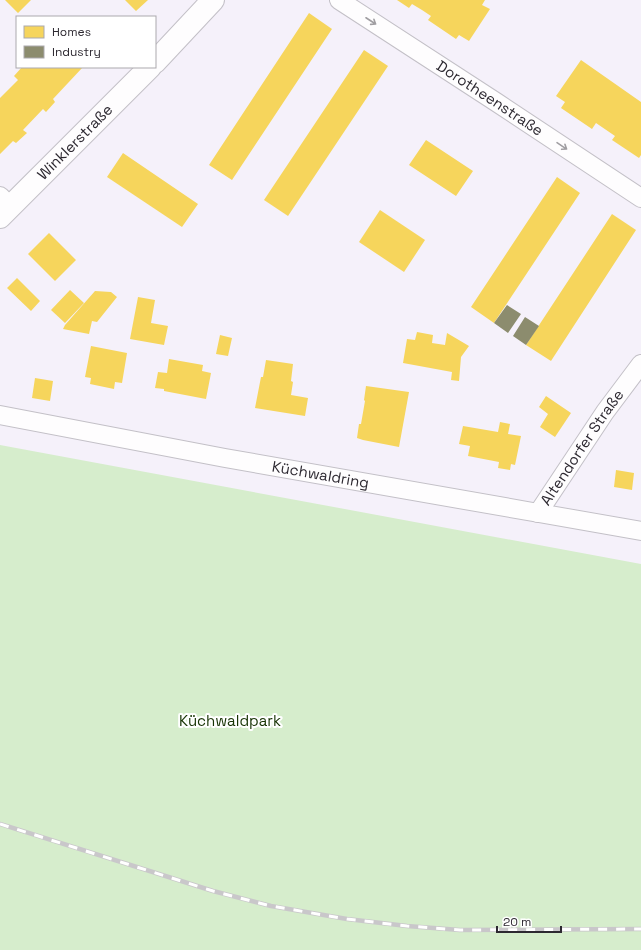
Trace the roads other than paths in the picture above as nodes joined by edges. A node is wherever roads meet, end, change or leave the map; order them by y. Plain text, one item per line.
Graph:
1 (213, 0) edge
2 (339, 0) edge
3 (156, 61) edge
4 (149, 68) edge
5 (641, 198) edge
6 (3, 206) edge
7 (641, 364) edge
8 (0, 415) edge
9 (538, 513) junction
10 (641, 531) edge

1 - 3 main road
2 -> 5 street, Dorotheenstraße
4 - 6 main road, Winklerstraße
7 - 9 street, Altendorfer Straße
8 - 9 street, Küchwaldring
9 - 10 street, Küchwaldring

